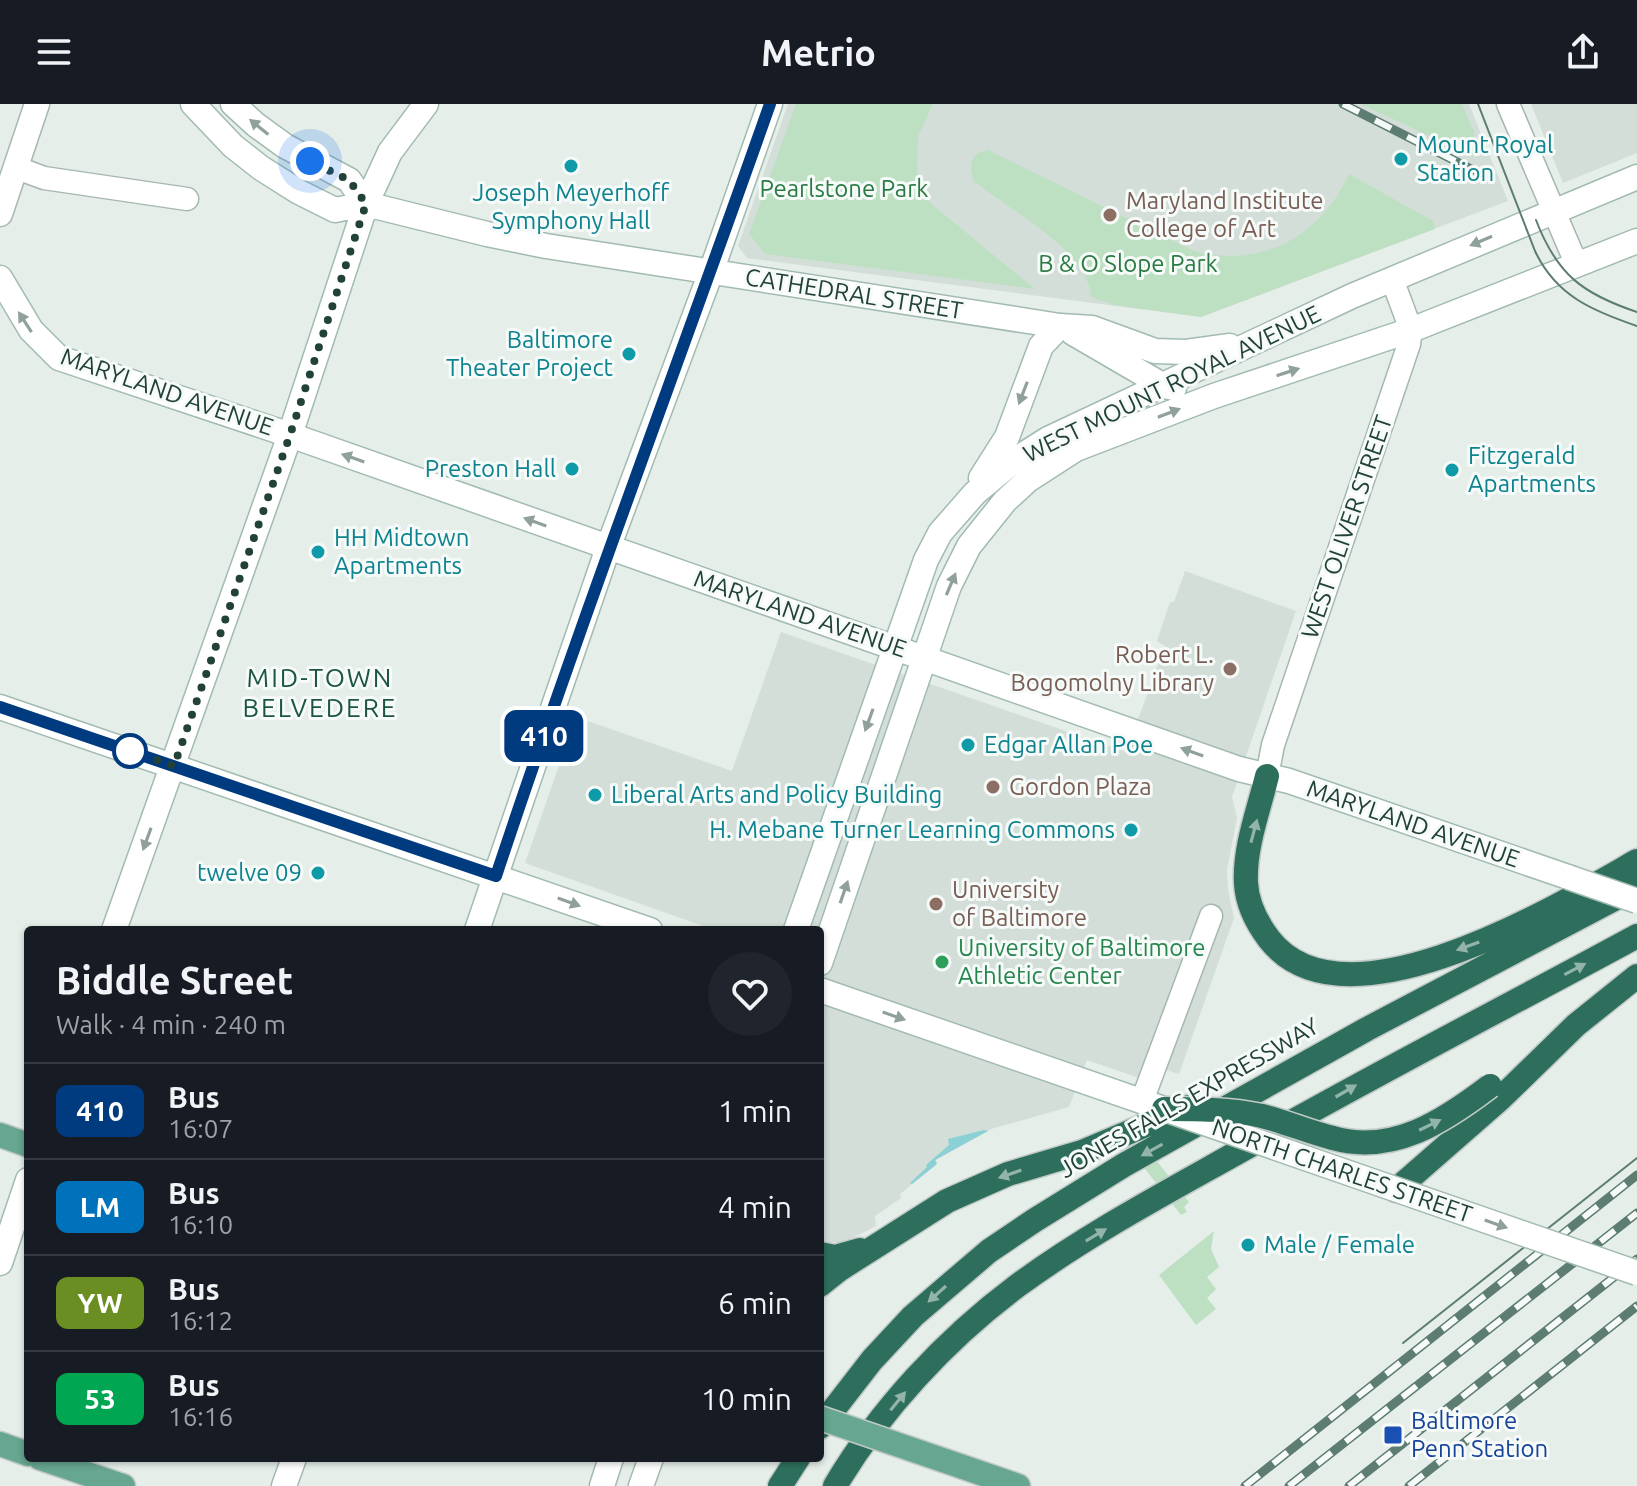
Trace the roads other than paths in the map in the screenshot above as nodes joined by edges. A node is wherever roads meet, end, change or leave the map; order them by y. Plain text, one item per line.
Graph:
1 (37, 104) edge
2 (193, 104) edge
3 (233, 104) edge
4 (426, 104) edge
5 (770, 104) edge
6 (1508, 104) edge
7 (17, 168) junction
8 (1637, 177) edge
9 (187, 199) dead end
10 (366, 204) junction
11 (1553, 210) junction
12 (0, 214) edge
13 (1637, 241) edge
14 (1576, 263) junction
15 (711, 272) junction
16 (0, 278) edge
17 (1392, 279) junction
18 (1060, 326) junction
19 (1411, 330) junction
20 (1256, 342) junction
21 (1164, 386) junction
22 (1214, 396) junction
23 (290, 435) junction
24 (961, 507) junction
25 (608, 548) junction
26 (894, 647) junction
27 (924, 657) junction
28 (0, 707) edge
29 (174, 766) junction
30 (1267, 776) junction
31 (1637, 861) edge
32 (496, 876) junction
33 (1637, 887) edge
34 (1637, 901) edge
35 (1211, 916) dead end
36 (115, 926) edge
37 (478, 926) edge
38 (639, 926) edge
39 (797, 926) edge
40 (1637, 936) edge
41 (824, 951) edge
42 (1637, 976) edge
43 (824, 991) edge
44 (1367, 1029) junction
45 (1495, 1092) junction
46 (1152, 1105) junction
47 (0, 1135) edge
48 (24, 1144) edge
49 (1396, 1190) junction
50 (24, 1192) edge
51 (894, 1233) junction
52 (824, 1255) edge
53 (0, 1263) edge
54 (1637, 1273) edge
55 (824, 1282) edge
56 (824, 1419) edge
57 (824, 1422) edge
58 (0, 1444) edge
59 (24, 1453) edge
60 (52, 1462) edge
61 (293, 1462) edge
62 (610, 1462) edge
63 (650, 1462) edge
64 (795, 1462) edge
65 (123, 1486) edge
66 (284, 1486) edge
67 (602, 1486) edge
68 (641, 1486) edge
69 (780, 1486) edge
70 (835, 1486) edge
71 (1018, 1486) edge

1 - 7 main road
2 - 10 main road, CATHEDRAL STREET
10 -> 3 main road
4 - 10 main road
5 - 15 main road
6 - 11 street
7 - 9 street
7 - 12 main road
8 - 11 main road, WEST MOUNT ROYAL AVENUE
10 - 15 main road, CATHEDRAL STREET
10 - 23 main road
11 - 14 street
11 -> 17 main road, WEST MOUNT ROYAL AVENUE
13 - 14 main road, WEST MOUNT ROYAL AVENUE
14 - 19 main road, WEST MOUNT ROYAL AVENUE
15 - 18 main road, CATHEDRAL STREET
15 - 25 main road
23 -> 16 main road, MARYLAND AVENUE
17 - 19 street
17 - 20 main road, WEST MOUNT ROYAL AVENUE
18 - 20 main road, CATHEDRAL STREET
18 - 21 main road, CATHEDRAL STREET
18 -> 24 main road
22 -> 19 main road, WEST MOUNT ROYAL AVENUE
19 - 30 street, WEST OLIVER STREET
20 - 21 main road, WEST MOUNT ROYAL AVENUE
21 - 22 main road, CATHEDRAL STREET
21 - 24 main road, WEST MOUNT ROYAL AVENUE
27 -> 22 main road, WEST MOUNT ROYAL AVENUE
25 -> 23 main road, MARYLAND AVENUE
23 - 29 main road
24 - 26 main road, WEST MOUNT ROYAL AVENUE
25 - 26 main road, MARYLAND AVENUE
25 - 32 main road
26 - 27 main road, MARYLAND AVENUE
26 -> 39 main road, WEST MOUNT ROYAL AVENUE
30 -> 27 main road, MARYLAND AVENUE
41 -> 27 main road, WEST MOUNT ROYAL AVENUE
28 - 29 main road
29 - 32 main road
29 -> 36 main road
31 -> 30 highway
30 - 34 main road, MARYLAND AVENUE, bridge
32 - 37 main road
32 -> 38 main road
33 - 44 highway, JONES FALLS EXPRESSWAY
35 - 46 street
70 -> 40 highway
42 - 45 highway
43 -> 46 main road, NORTH CHARLES STREET
44 -> 51 highway
44 -> 57 highway, JONES FALLS EXPRESSWAY
46 -> 45 highway, bridge
45 - 49 highway
46 - 49 main road, NORTH CHARLES STREET, bridge
47 - 48 main road
49 -> 54 main road, NORTH CHARLES STREET, bridge
50 - 53 main road
51 - 52 highway
51 - 55 highway
56 - 71 main road, bridge
58 - 59 main road
60 - 65 main road
61 - 66 main road
62 - 67 main road
63 - 68 main road
64 - 69 highway

